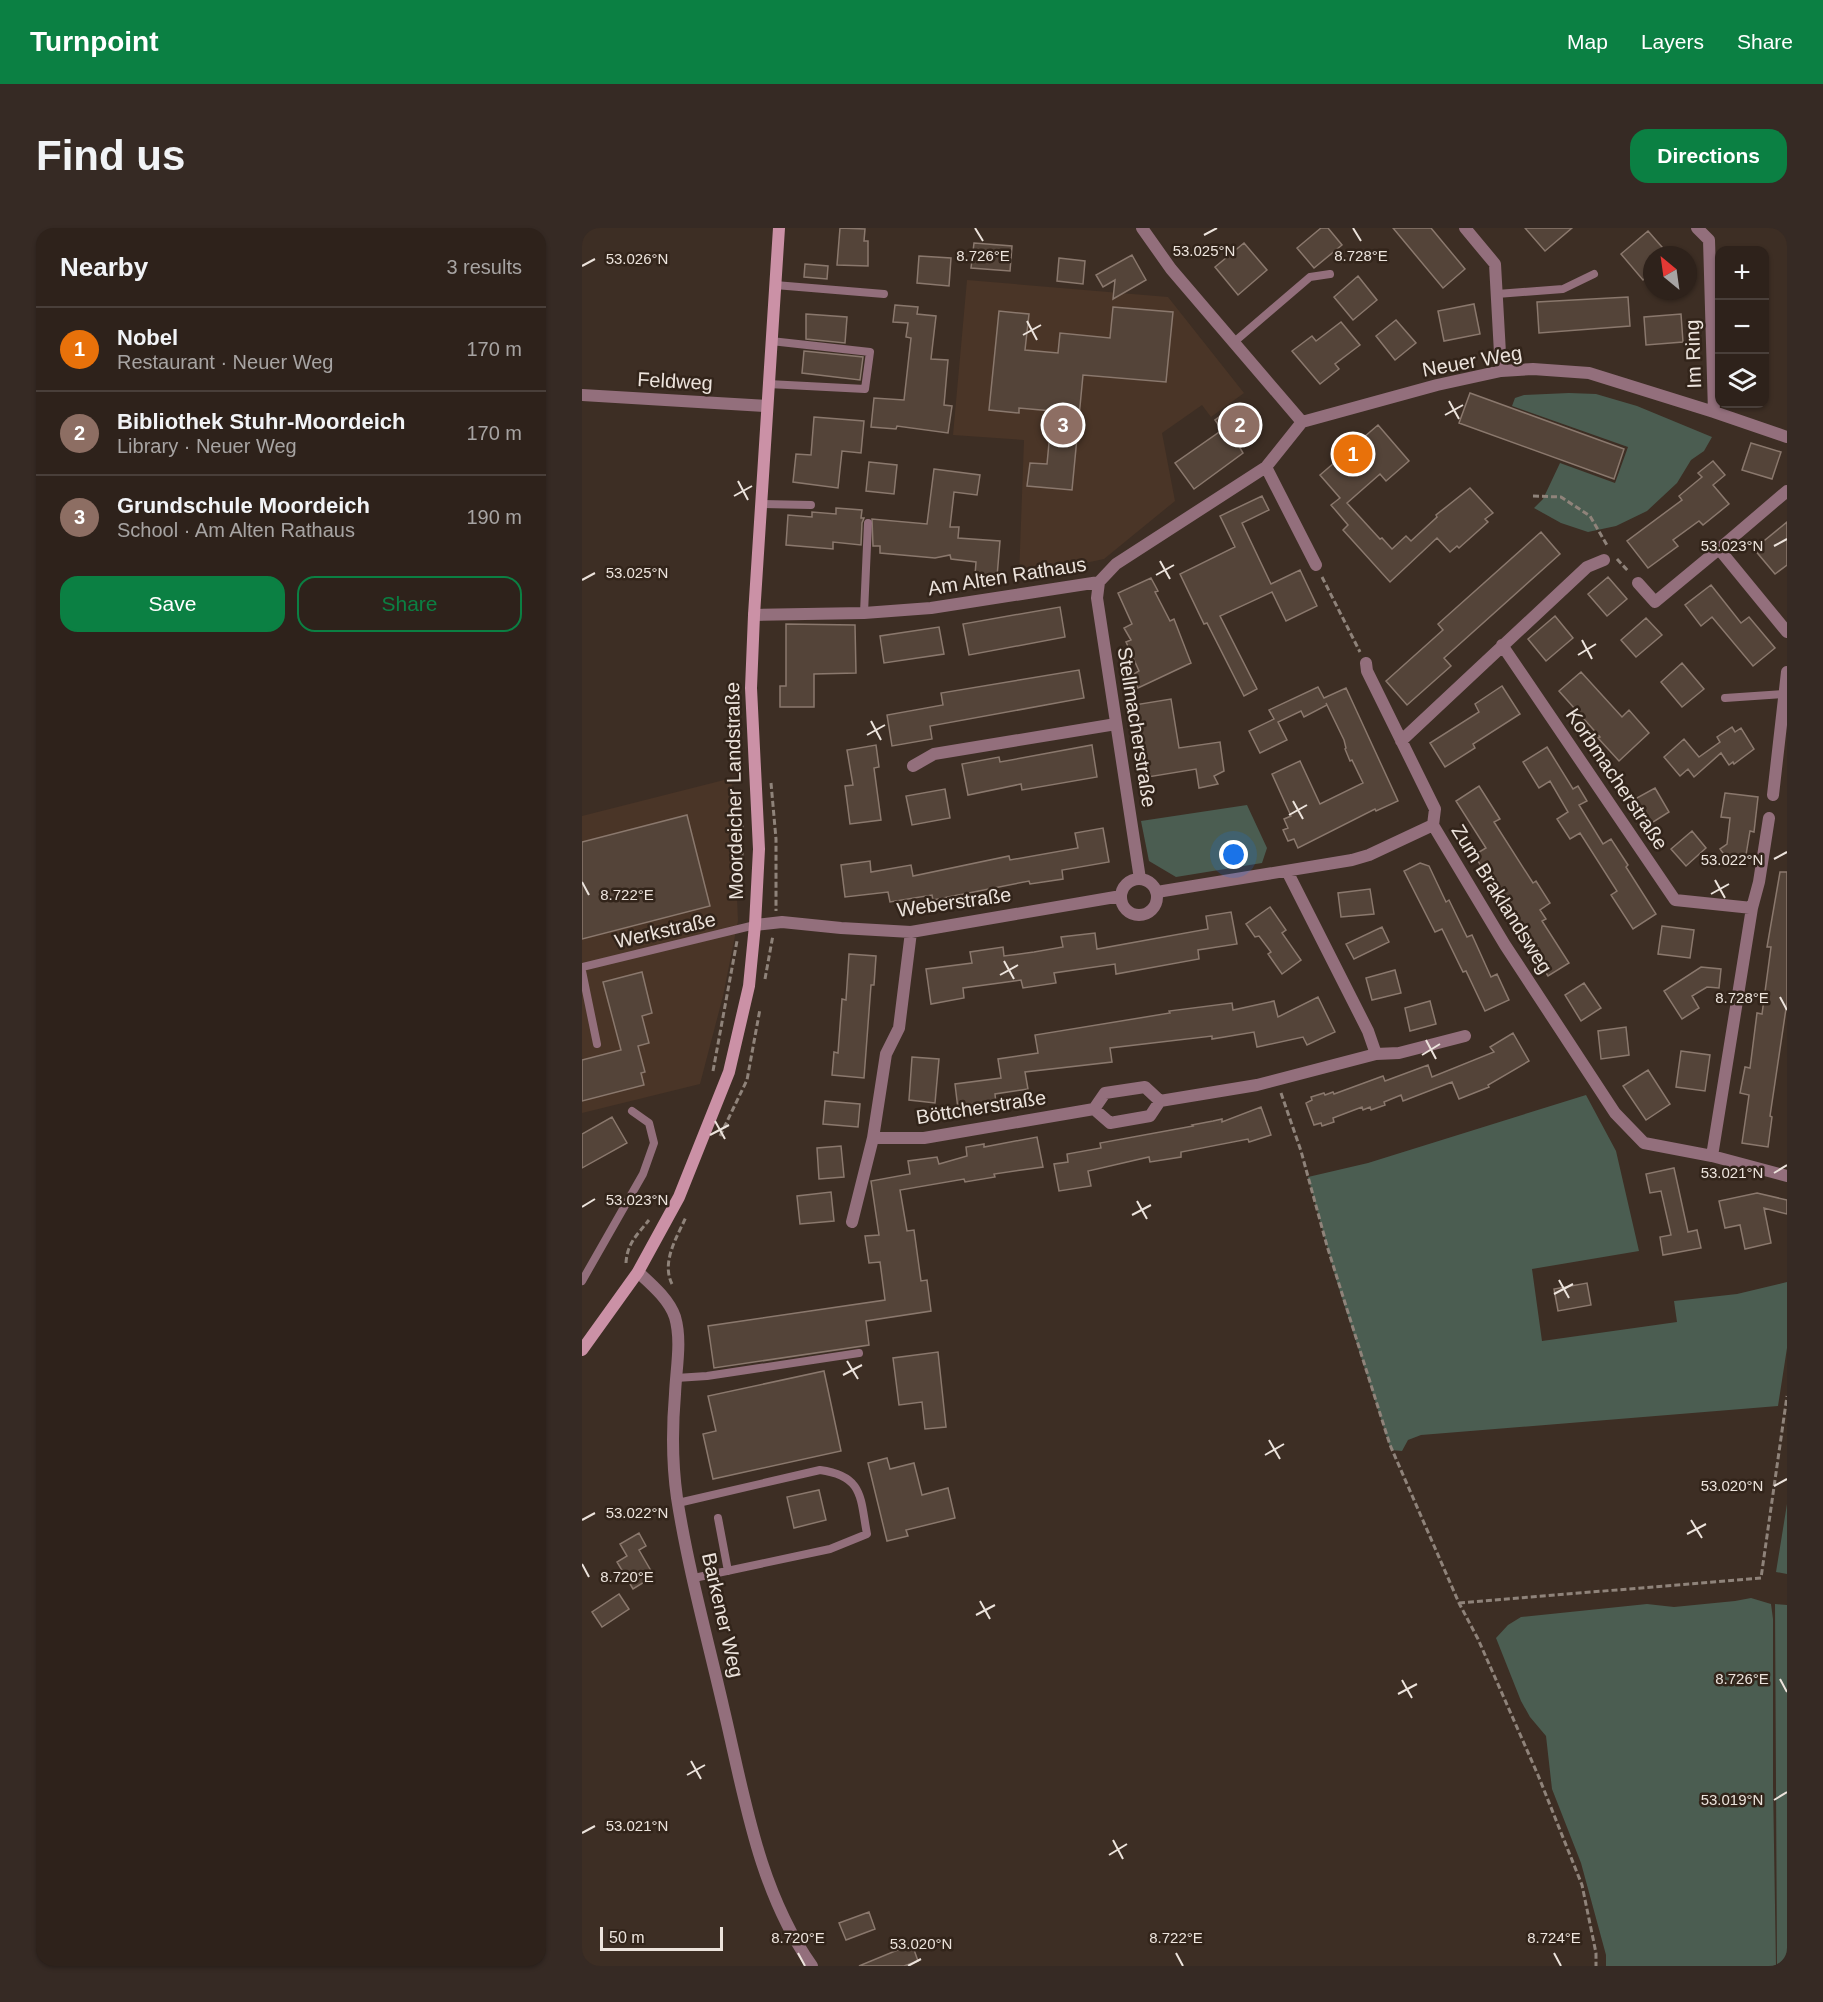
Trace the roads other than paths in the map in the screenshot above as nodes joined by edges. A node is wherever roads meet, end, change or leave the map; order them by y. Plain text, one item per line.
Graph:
1 (779, 228) edge
2 (1142, 228) edge
3 (1465, 228) edge
4 (1698, 228) edge
5 (1330, 274) dead end
6 (1594, 274) dead end
7 (775, 285) junction
8 (884, 294) dead end
9 (1497, 294) junction
10 (771, 341) junction
11 (1233, 342) junction
12 (1501, 371) junction
13 (768, 384) junction
14 (582, 395) edge
15 (766, 406) junction
16 (1714, 411) junction
17 (1302, 422) junction
18 (1787, 437) edge
19 (1266, 467) junction
20 (1787, 491) edge
21 (760, 504) junction
22 (811, 505) dead end
23 (868, 523) dead end
24 (1719, 549) junction
25 (1604, 560) dead end
26 (1316, 565) road end
27 (1099, 582) junction
28 (1638, 583) road end
29 (864, 613) junction
30 (754, 615) junction
31 (1787, 632) edge
32 (1502, 645) junction
33 (1366, 663) road end
34 (1787, 672) edge
35 (1784, 694) junction
36 (1725, 699) dead end
37 (1116, 724) junction
38 (1401, 741) junction
39 (913, 766) dead end
40 (1773, 795) dead end
41 (1769, 818) dead end
42 (1433, 825) junction
43 (1287, 871) junction
44 (1140, 879) junction
45 (1157, 892) junction
46 (1121, 896) junction
47 (1752, 908) junction
48 (755, 925) junction
49 (911, 932) junction
50 (582, 967) edge
51 (582, 971) edge
52 (1465, 1035) dead end
53 (597, 1044) dead end
54 (1376, 1054) junction
55 (1160, 1101) junction
56 (1094, 1109) junction
57 (632, 1111) dead end
58 (873, 1138) junction
59 (1712, 1156) junction
60 (1787, 1176) edge
61 (852, 1222) dead end
62 (638, 1272) junction
63 (582, 1281) edge
64 (582, 1350) edge
65 (859, 1353) dead end
66 (676, 1378) junction
67 (678, 1503) junction
68 (718, 1518) dead end
69 (728, 1571) junction
70 (694, 1578) junction
71 (812, 1966) edge

1 - 7 main road, Moordeicher Landstraße
2 - 11 street
3 - 9 street
4 - 16 street, Im Ring
5 - 11 lane
6 - 9 lane
7 - 8 lane
7 - 10 main road, Moordeicher Landstraße
9 - 12 street
10 - 13 main road, Moordeicher Landstraße
10 - 13 lane
11 - 17 street
12 - 16 street, Neuer Weg
12 - 17 street, Neuer Weg
13 - 15 main road, Moordeicher Landstraße
14 - 15 street, Feldweg
15 - 21 main road, Moordeicher Landstraße
16 - 18 street, Neuer Weg
17 - 19 street
19 - 26 street
19 - 27 street, Am Alten Rathaus
20 - 24 street
21 - 22 lane
21 - 30 main road, Moordeicher Landstraße
23 - 29 lane
24 - 28 street
24 - 31 street
25 - 32 street
27 - 29 street, Am Alten Rathaus
27 - 37 street, Stellmacherstraße
29 - 30 street, Am Alten Rathaus
30 - 48 main road, Moordeicher Landstraße
32 - 38 street
32 - 47 street, Korbmacherstraße
33 - 38 street, Zum Braklandsweg
34 - 35 street
35 - 36 lane
35 - 40 street
37 - 39 street
37 - 44 street, Stellmacherstraße
38 - 42 street, Zum Braklandsweg
41 - 47 street
42 - 43 street
42 - 59 street, Zum Braklandsweg
43 - 45 street
43 - 54 street
44 - 45 street
44 - 46 street
45 - 46 street
46 - 49 street, Weberstraße
47 - 59 street
48 - 49 street, Weberstraße
48 - 50 lane, Werkstraße
48 - 62 main road, Moordeicher Landstraße
49 - 58 street
51 - 53 lane
52 - 54 street
54 - 55 street
55 - 56 street
55 - 56 street, Böttcherstraße
56 - 58 street, Böttcherstraße
57 - 63 lane
58 - 61 street
59 - 60 street, Zum Braklandsweg
62 - 64 main road, Moordeicher Landstraße
62 - 66 street, Barkener Weg
65 - 66 lane
66 - 67 street, Barkener Weg
67 - 69 lane
67 - 70 street, Barkener Weg
68 - 69 lane
69 - 70 lane
70 - 71 street, Barkener Weg

